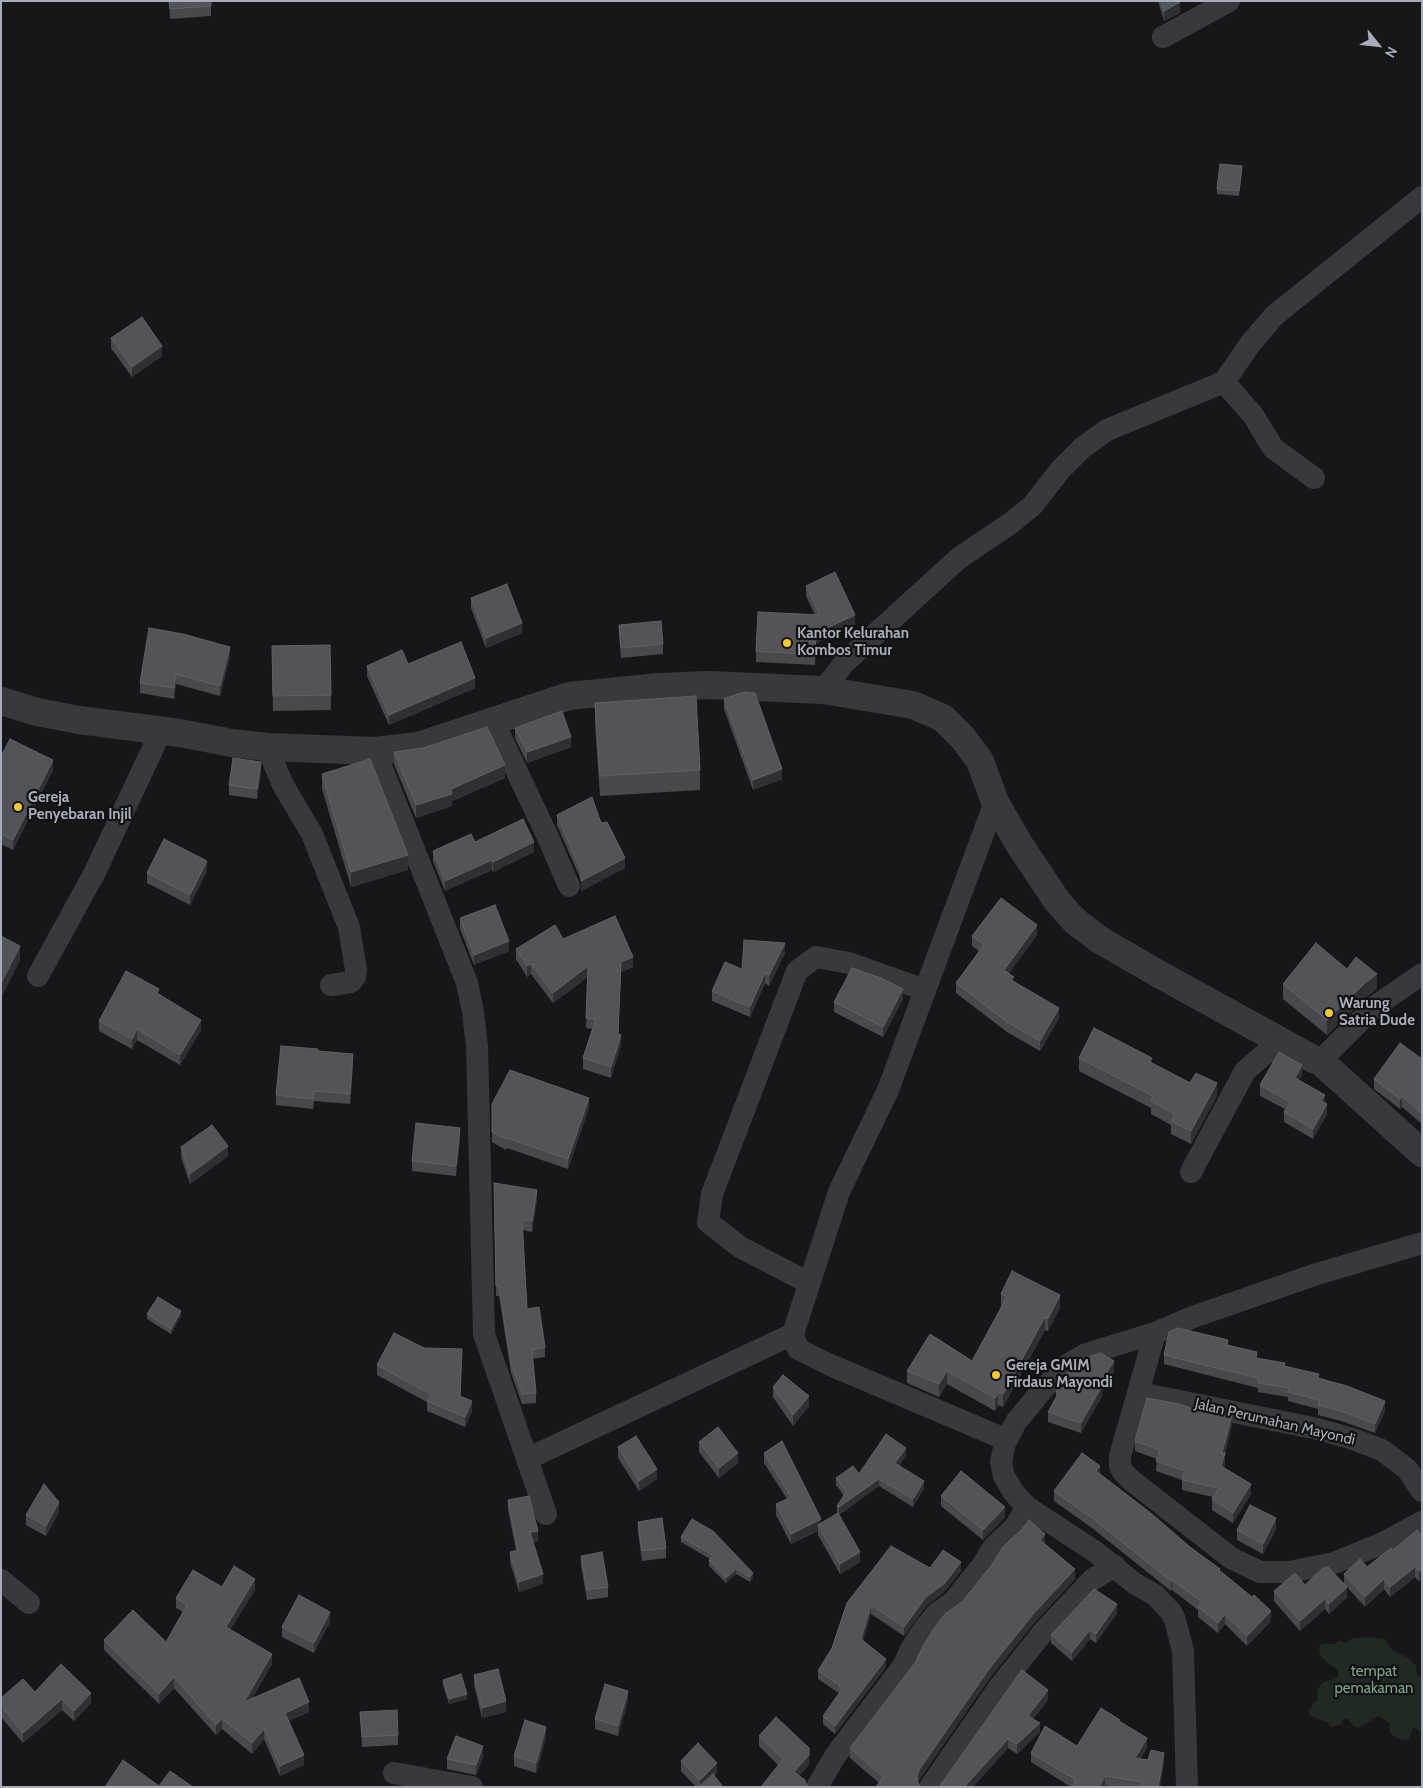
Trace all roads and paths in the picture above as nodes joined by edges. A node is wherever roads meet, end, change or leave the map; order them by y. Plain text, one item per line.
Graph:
1 (1229, 1) edge
2 (1163, 37) dead end
3 (1422, 197) edge
4 (1224, 382) junction
5 (1314, 478) dead end
6 (823, 690) junction
7 (1, 701) edge
8 (493, 721) junction
9 (161, 731) junction
10 (267, 747) junction
11 (375, 751) junction
12 (995, 802) junction
13 (569, 886) dead end
14 (1422, 974) edge
15 (38, 976) dead end
16 (331, 986) dead end
17 (925, 990) junction
18 (1276, 1039) junction
19 (1320, 1061) junction
20 (1422, 1152) edge
21 (1192, 1172) dead end
22 (1422, 1243) edge
23 (809, 1283) junction
24 (1156, 1333) junction
25 (793, 1334) junction
26 (1140, 1393) junction
27 (1007, 1440) junction
28 (527, 1459) junction
29 (1422, 1491) edge
30 (1028, 1507) junction
31 (546, 1514) dead end
32 (1422, 1522) edge
33 (1115, 1566) junction
34 (1, 1580) edge
35 (29, 1603) dead end
36 (394, 1773) dead end
37 (472, 1787) edge
38 (817, 1787) edge
39 (930, 1787) edge
40 (1187, 1787) edge

1 - 2 street
3 - 4 street
4 - 5 street
4 - 6 street
6 - 8 street
6 - 12 street
7 - 9 street
8 - 11 street
8 - 13 street
9 - 10 street
9 - 15 street
10 - 11 street
10 - 16 street
11 - 28 street
12 - 17 street
12 - 18 street
14 - 19 street
17 - 23 street
17 - 23 street
18 - 19 street
18 - 21 street
19 - 20 street
22 - 24 street
23 - 25 street
24 - 26 street
24 - 27 street
25 - 27 street
25 - 28 street
26 - 29 street, Jalan Perumahan Mayondi
26 - 32 street
27 - 30 street
28 - 31 street
30 - 33 street
30 - 38 street
33 - 39 street
33 - 40 street
34 - 35 street
36 - 37 street

